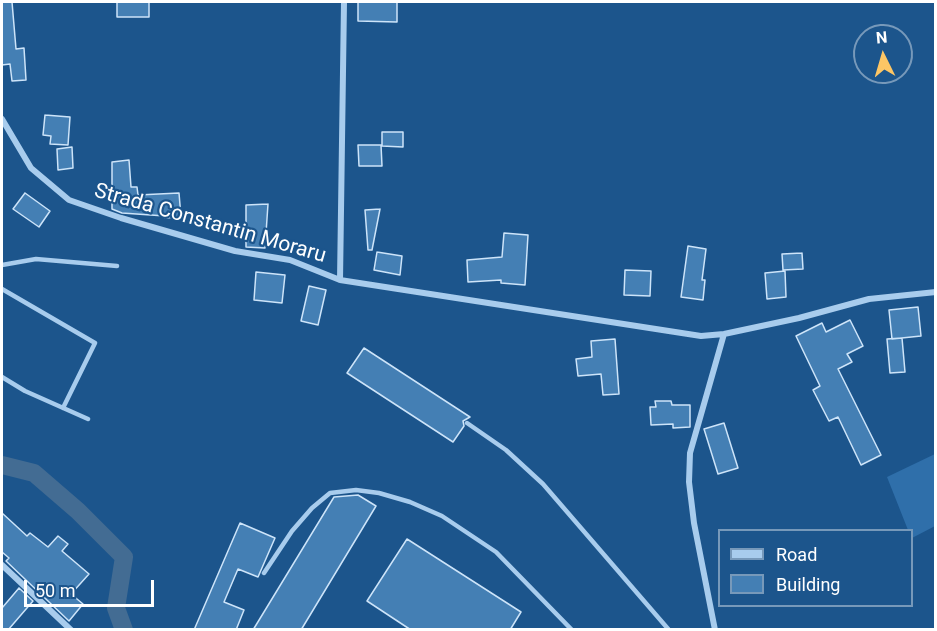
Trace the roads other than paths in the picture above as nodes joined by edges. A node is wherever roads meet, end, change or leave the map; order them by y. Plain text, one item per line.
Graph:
1 (344, 2) edge
2 (2, 119) edge
3 (2, 266) edge
4 (117, 266) dead end
5 (340, 280) junction
6 (2, 289) edge
7 (936, 292) edge
8 (724, 334) junction
9 (2, 377) edge
10 (63, 408) junction
11 (88, 419) dead end
12 (467, 423) dead end
13 (2, 565) edge
14 (264, 573) dead end
15 (71, 630) edge
16 (572, 630) edge
17 (669, 630) edge
18 (715, 630) edge

1 - 5 street, Strada Constantin Moraru
2 - 5 street, Strada Constantin Moraru
3 - 4 lane
5 - 8 street, Strada Constantin Moraru
6 - 10 lane
7 - 8 street, Strada Constantin Moraru
8 - 18 street
9 - 10 lane
10 - 11 lane
12 - 17 lane
13 - 15 street
14 - 16 lane

